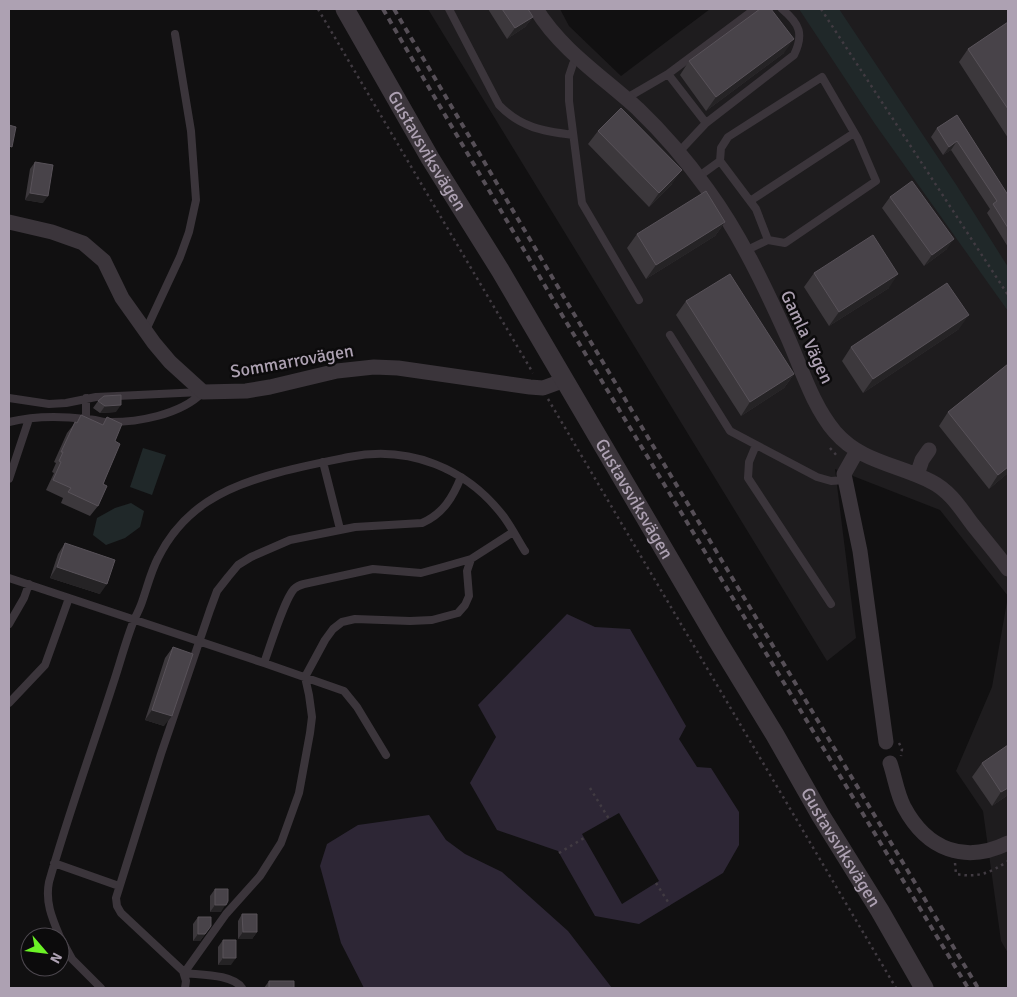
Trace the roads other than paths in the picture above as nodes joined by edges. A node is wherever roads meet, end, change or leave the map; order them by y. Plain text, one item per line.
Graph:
1 (344, 9) edge
2 (449, 9) edge
3 (536, 9) edge
4 (755, 9) edge
5 (782, 9) edge
6 (175, 34) dead end
7 (577, 57) junction
8 (668, 74) junction
9 (625, 99) junction
10 (706, 123) junction
11 (854, 133) junction
12 (573, 135) junction
13 (678, 153) junction
14 (720, 161) junction
15 (698, 177) junction
16 (750, 201) junction
17 (9, 222) edge
18 (768, 240) junction
19 (745, 251) junction
20 (639, 300) dead end
21 (146, 332) junction
22 (670, 335) dead end
23 (565, 380) junction
24 (203, 392) junction
25 (9, 398) edge
26 (86, 398) junction
27 (86, 418) junction
28 (29, 419) junction
29 (9, 422) edge
30 (756, 445) junction
31 (929, 450) dead end
32 (857, 451) junction
33 (323, 462) junction
34 (917, 475) junction
35 (461, 477) junction
36 (9, 479) edge
37 (845, 480) junction
38 (340, 529) junction
39 (513, 532) junction
40 (525, 551) dead end
41 (471, 559) junction
42 (1008, 569) edge
43 (9, 578) edge
44 (29, 584) junction
45 (69, 598) junction
46 (831, 604) dead end
47 (134, 619) junction
48 (9, 624) edge
49 (199, 641) junction
50 (264, 663) junction
51 (305, 677) junction
52 (9, 703) edge
53 (886, 742) dead end
54 (386, 755) dead end
55 (890, 763) dead end
56 (1008, 843) edge
57 (54, 863) junction
58 (119, 886) junction
59 (56, 927) edge
60 (70, 955) edge
61 (184, 973) junction
62 (101, 988) edge
63 (185, 988) edge
64 (242, 988) edge
65 (924, 988) edge

1 - 23 street, Gustavsviksvägen
2 - 12 lane
3 - 7 street, Gamla Vägen
4 - 8 lane
5 - 10 lane
6 - 21 lane
7 - 9 street, Gamla Vägen
7 - 12 lane
8 - 9 lane
8 - 10 lane
9 - 13 street, Gamla Vägen
10 - 13 lane
11 - 14 lane
11 - 16 lane
11 - 18 lane
12 - 20 lane
13 - 15 street, Gamla Vägen
14 - 15 lane
14 - 16 lane
15 - 19 street, Gamla Vägen
16 - 18 lane
17 - 21 street
18 - 19 lane
19 - 32 street, Gamla Vägen
21 - 24 street
22 - 30 lane
23 - 24 street, Sommarrovägen
23 - 65 street, Gustavsviksvägen
24 - 26 lane
24 - 27 lane
25 - 26 lane
26 - 27 lane
27 - 28 lane
28 - 29 lane
28 - 36 lane
30 - 37 lane
30 - 46 lane
31 - 34 street
32 - 34 street, Gamla Vägen
32 - 37 street
33 - 35 lane
33 - 38 lane
33 - 47 lane
34 - 42 street, Gamla Vägen
35 - 38 lane
35 - 39 lane
37 - 53 street
38 - 49 lane
39 - 40 lane
39 - 41 lane
41 - 50 lane
41 - 51 lane
43 - 44 lane
44 - 45 lane
44 - 48 lane
45 - 47 lane
45 - 52 lane
47 - 49 lane
47 - 57 lane
49 - 50 lane
49 - 58 lane
50 - 51 lane
51 - 54 lane
51 - 61 lane
55 - 56 street
57 - 58 lane
57 - 59 lane
58 - 61 lane
60 - 62 lane
61 - 63 lane
61 - 64 lane

